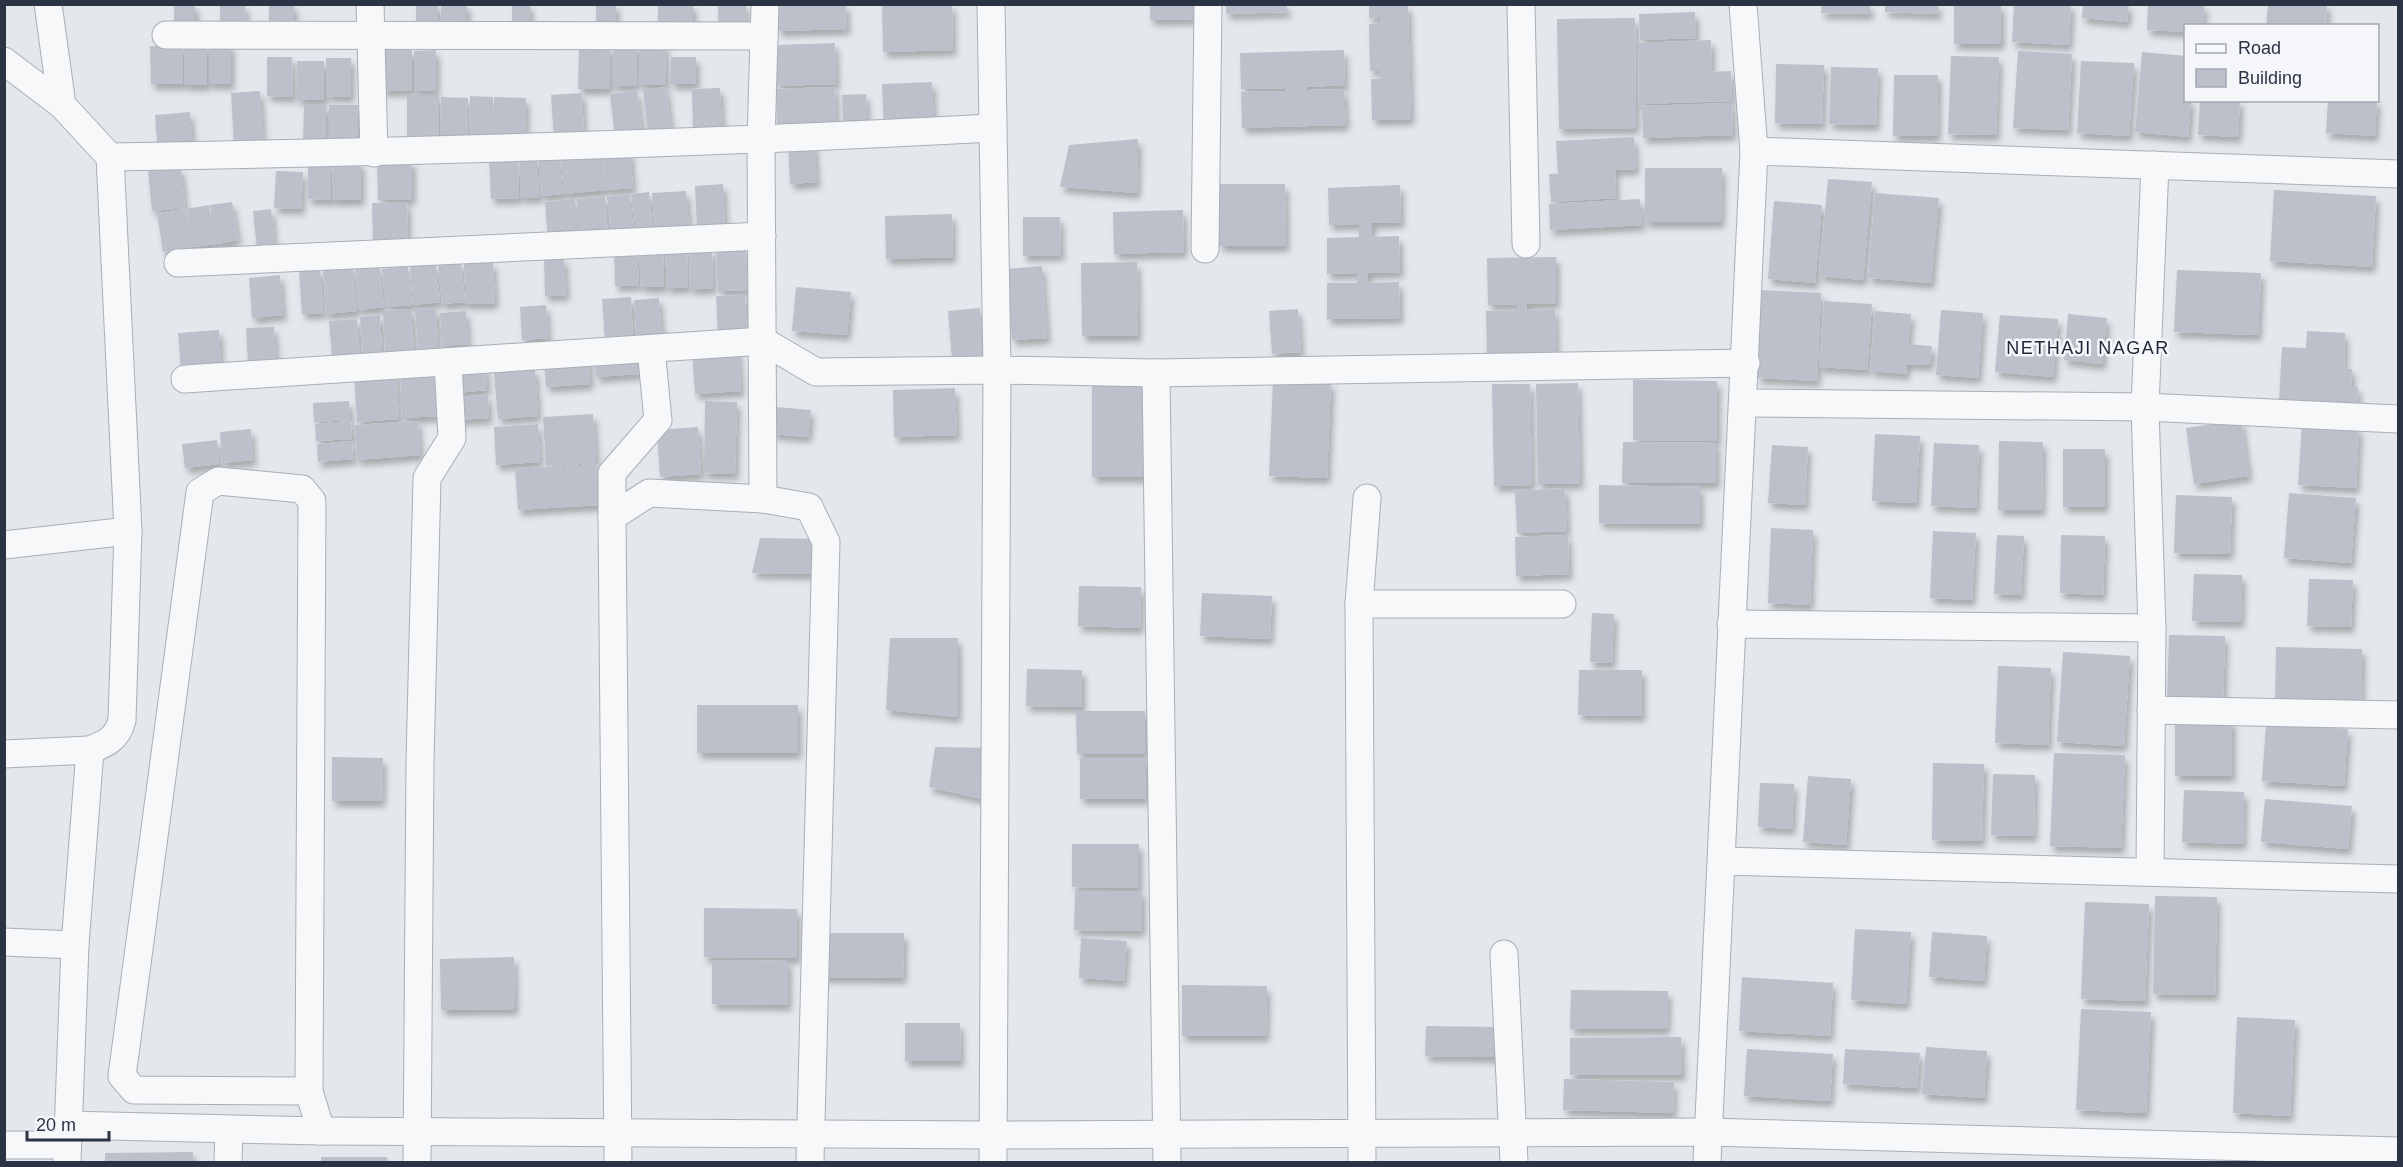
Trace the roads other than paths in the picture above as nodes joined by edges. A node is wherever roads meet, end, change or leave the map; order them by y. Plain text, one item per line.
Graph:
1 (48, 4) edge
2 (370, 4) edge
3 (765, 4) edge
4 (991, 4) edge
5 (1208, 4) edge
6 (1521, 4) edge
7 (1743, 4) edge
8 (166, 35) dead end
9 (371, 35) junction
10 (764, 36) junction
11 (4, 61) edge
12 (62, 105) junction
13 (991, 128) junction
14 (761, 141) junction
15 (1754, 151) junction
16 (374, 153) junction
17 (110, 157) junction
18 (2156, 165) junction
19 (2398, 174) edge
20 (762, 237) junction
21 (1526, 244) dead end
22 (1205, 249) dead end
23 (178, 263) dead end
24 (763, 341) junction
25 (651, 349) junction
26 (448, 362) junction
27 (1746, 363) junction
28 (997, 370) junction
29 (1156, 373) junction
30 (185, 379) dead end
31 (1744, 403) junction
32 (2145, 407) junction
33 (2398, 419) edge
34 (1367, 498) dead end
35 (763, 499) junction
36 (612, 517) junction
37 (128, 531) junction
38 (4, 545) edge
39 (1359, 604) junction
40 (1562, 604) dead end
41 (1731, 624) junction
42 (2152, 628) junction
43 (2151, 710) junction
44 (2398, 715) edge
45 (90, 750) junction
46 (4, 754) edge
47 (1722, 861) junction
48 (2150, 872) junction
49 (2398, 879) edge
50 (4, 942) edge
51 (75, 945) junction
52 (1504, 954) dead end
53 (309, 1091) junction
54 (229, 1130) junction
55 (321, 1131) junction
56 (417, 1132) junction
57 (1708, 1132) junction
58 (618, 1133) junction
59 (1362, 1133) junction
60 (1513, 1133) junction
61 (810, 1134) junction
62 (1167, 1134) junction
63 (993, 1135) junction
64 (67, 1144) edge
65 (4, 1145) edge
66 (2398, 1151) edge
67 (2298, 1156) edge
68 (228, 1162) edge
69 (417, 1162) edge
70 (618, 1162) edge
71 (810, 1162) edge
72 (993, 1162) edge
73 (1167, 1162) edge
74 (1362, 1162) edge
75 (1514, 1162) edge
76 (1707, 1162) edge

1 - 12 street
2 - 9 street
3 - 10 street
4 - 13 street
5 - 22 street
6 - 21 street
7 - 15 street
8 - 9 street
9 - 10 street
9 - 16 street
10 - 14 street
11 - 12 street
12 - 17 street
13 - 14 street
13 - 28 street
14 - 16 street
14 - 20 street
15 - 18 street
15 - 27 street
16 - 17 street
17 - 37 street
18 - 19 street
18 - 32 street
20 - 23 street
20 - 24 street
24 - 25 street
24 - 28 street
24 - 35 street
25 - 26 street
25 - 36 street
26 - 30 street
26 - 56 street
27 - 29 street
27 - 31 street
28 - 29 street
28 - 63 street
29 - 62 street
31 - 32 street
31 - 41 street
32 - 33 street
32 - 42 street
34 - 39 street
35 - 36 street
35 - 61 street
36 - 58 street
37 - 38 street
37 - 45 street
39 - 40 street
39 - 59 street
41 - 42 street
41 - 47 street
42 - 43 street
43 - 44 street
43 - 48 street
45 - 46 street
45 - 51 street
47 - 48 street
47 - 57 street
48 - 49 street
50 - 51 street
51 - 64 street
52 - 60 street
53 - 53 street
53 - 55 street
54 - 55 street
54 - 64 street
54 - 68 street
55 - 56 street
56 - 58 street
56 - 69 street
57 - 60 street
57 - 67 street
57 - 76 street
58 - 61 street
58 - 70 street
59 - 60 street
59 - 62 street
59 - 74 street
60 - 75 street
61 - 63 street
61 - 71 street
62 - 63 street
62 - 73 street
63 - 72 street
64 - 65 street
66 - 67 street

